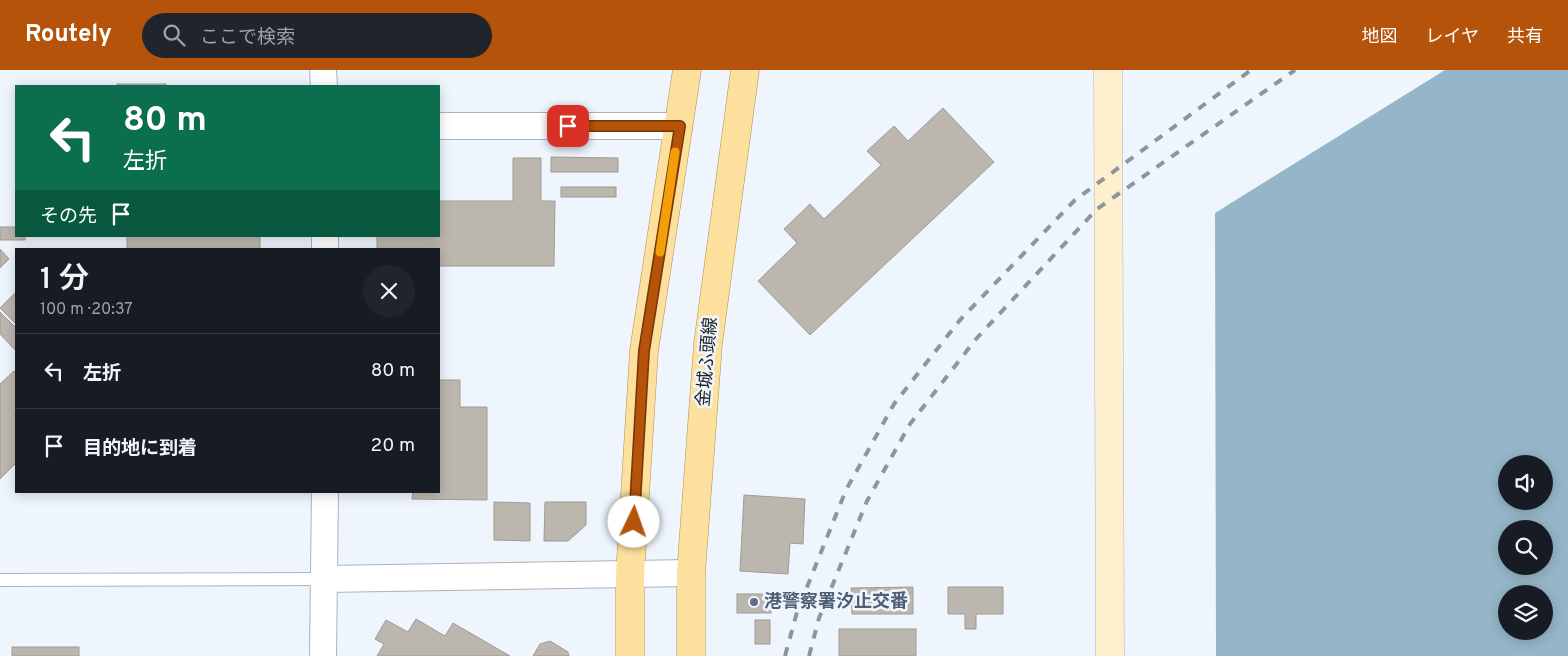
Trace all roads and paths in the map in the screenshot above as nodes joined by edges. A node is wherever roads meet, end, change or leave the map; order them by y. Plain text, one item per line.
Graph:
1 (324, 70) edge
2 (687, 70) edge
3 (745, 70) edge
4 (1108, 70) edge
5 (324, 85) edge
6 (440, 126) edge
7 (680, 126) junction
8 (325, 493) edge
9 (691, 573) junction
10 (630, 575) junction
11 (325, 579) junction
12 (0, 580) edge
13 (323, 656) edge
14 (630, 656) edge
15 (691, 656) edge
16 (1110, 656) edge

1 - 5 street
2 - 7 main road
3 - 9 main road, 金城ふ頭線
4 - 16 street
6 - 7 street
7 - 10 main road
8 - 11 street
9 - 10 street
9 - 15 main road, 金城ふ頭線
10 - 11 street
10 - 14 main road
11 - 12 lane
11 - 13 street

